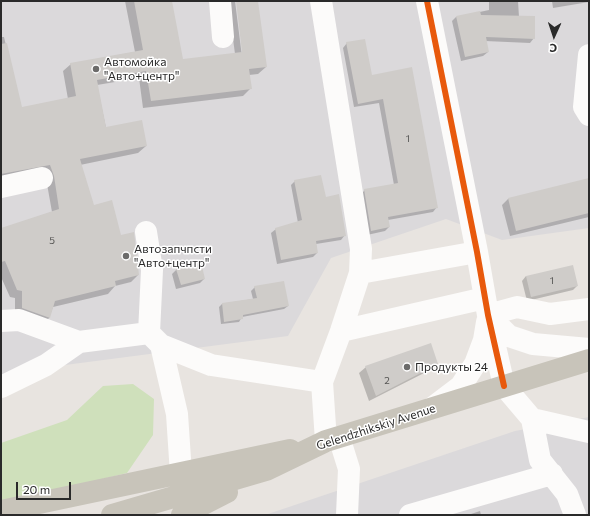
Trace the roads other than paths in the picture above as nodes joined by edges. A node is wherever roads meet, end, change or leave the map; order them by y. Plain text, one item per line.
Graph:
1 (220, 1) edge
2 (321, 1) edge
3 (427, 1) edge
4 (223, 37) dead end
5 (589, 55) edge
6 (589, 115) edge
7 (42, 178) dead end
8 (1, 187) edge
9 (146, 232) dead end
10 (477, 252) junction
11 (360, 273) junction
12 (486, 306) junction
13 (589, 308) edge
14 (1, 322) edge
15 (341, 331) junction
16 (155, 339) junction
17 (79, 342) junction
18 (589, 349) edge
19 (589, 360) edge
20 (322, 382) junction
21 (504, 386) junction
22 (1, 387) edge
23 (431, 409) junction
24 (532, 419) junction
25 (589, 432) edge
26 (333, 439) junction
27 (266, 470) junction
28 (181, 474) junction
29 (552, 474) junction
30 (203, 509) edge
31 (1, 511) edge
32 (133, 511) edge
33 (112, 515) edge
34 (182, 515) edge
35 (347, 515) edge
36 (410, 515) edge
37 (576, 515) edge

1 - 4 street
2 - 11 street
3 - 10 street
5 - 6 street
7 - 8 street
9 - 16 street
10 - 11 street
10 - 12 street
11 - 15 street
12 - 13 street
12 - 15 street
12 - 18 street
12 - 21 street
12 - 23 street
14 - 17 street
15 - 20 street
16 - 17 street
16 - 20 street
16 - 28 street
17 - 22 street
19 - 21 main road, Gelendzhikskiy Avenue
20 - 26 street
21 - 23 main road, Gelendzhikskiy Avenue
21 - 24 street
23 - 26 main road, Gelendzhikskiy Avenue
24 - 25 street
24 - 29 street
26 - 27 main road, Gelendzhikskiy Avenue
26 - 28 main road
26 - 35 street
27 - 30 main road
27 - 32 main road, Gelendzhikskiy Avenue
28 - 31 main road
29 - 36 street
29 - 37 street
30 - 34 main road
32 - 33 main road, Gelendzhikskiy Avenue

